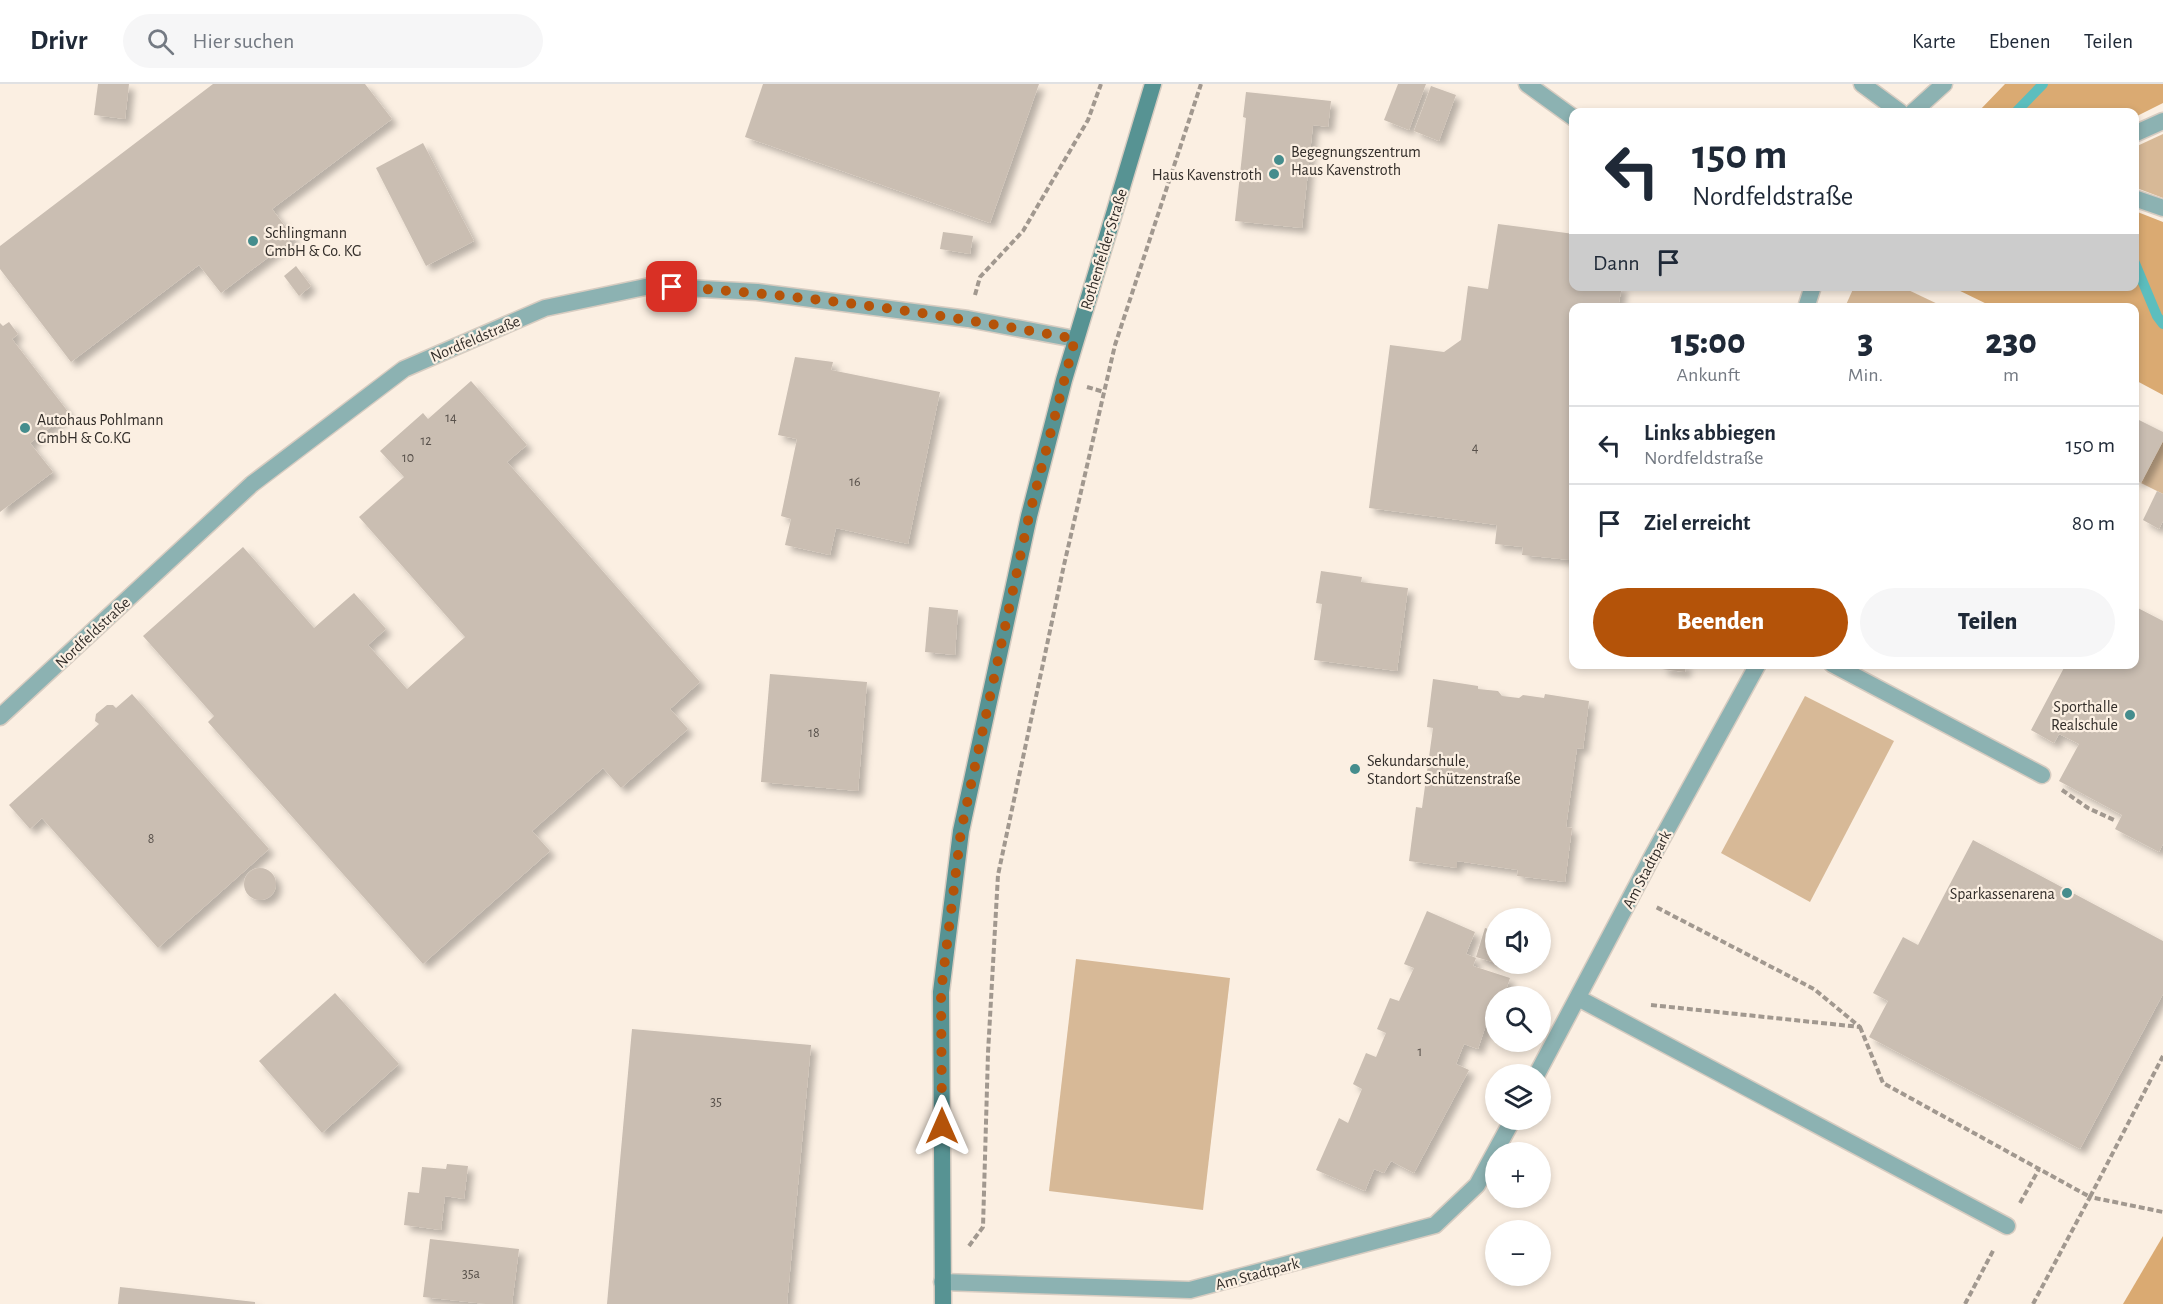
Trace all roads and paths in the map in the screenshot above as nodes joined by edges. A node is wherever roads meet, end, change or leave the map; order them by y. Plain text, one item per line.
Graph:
1 (1101, 84) edge
2 (1153, 84) edge
3 (1201, 84) edge
4 (1527, 84) edge
5 (1862, 84) edge
6 (1944, 84) edge
7 (1895, 108) edge
8 (1917, 108) edge
9 (1569, 114) edge
10 (2163, 121) edge
11 (2139, 132) edge
12 (2139, 200) edge
13 (2163, 208) edge
14 (968, 319) junction
15 (1075, 339) junction
16 (1755, 669) edge
17 (1841, 669) edge
18 (0, 717) edge
19 (2042, 775) joint
20 (2114, 820) dead end
21 (1632, 895) junction
22 (1578, 998) junction
23 (1649, 1005) dead end
24 (1860, 1027) junction
25 (2163, 1056) edge
26 (1542, 1064) edge
27 (1507, 1130) edge
28 (2039, 1169) junction
29 (2090, 1197) junction
30 (2163, 1212) edge
31 (2007, 1226) junction
32 (942, 1282) junction
33 (1967, 1302) edge
34 (943, 1304) edge
35 (2033, 1304) edge

1 - 14 path
2 - 15 main road, Rothenfelder Straße
3 - 32 path
4 - 9 street
5 - 7 street
6 - 8 street
10 - 11 street
12 - 13 street
14 - 15 street, Nordfeldstraße
14 - 18 street, Nordfeldstraße
15 - 32 main road, Rothenfelder Straße
16 - 21 street, Am Stadtpark
17 - 19 street
19 - 20 path
21 - 22 street, Am Stadtpark
21 - 24 path
22 - 26 street, Am Stadtpark
22 - 31 street
23 - 24 path
24 - 28 path
25 - 29 path
27 - 32 street, Am Stadtpark
28 - 29 path
28 - 31 path
29 - 30 path
29 - 35 path
31 - 33 path
32 - 34 main road, Rothenfelder Straße

